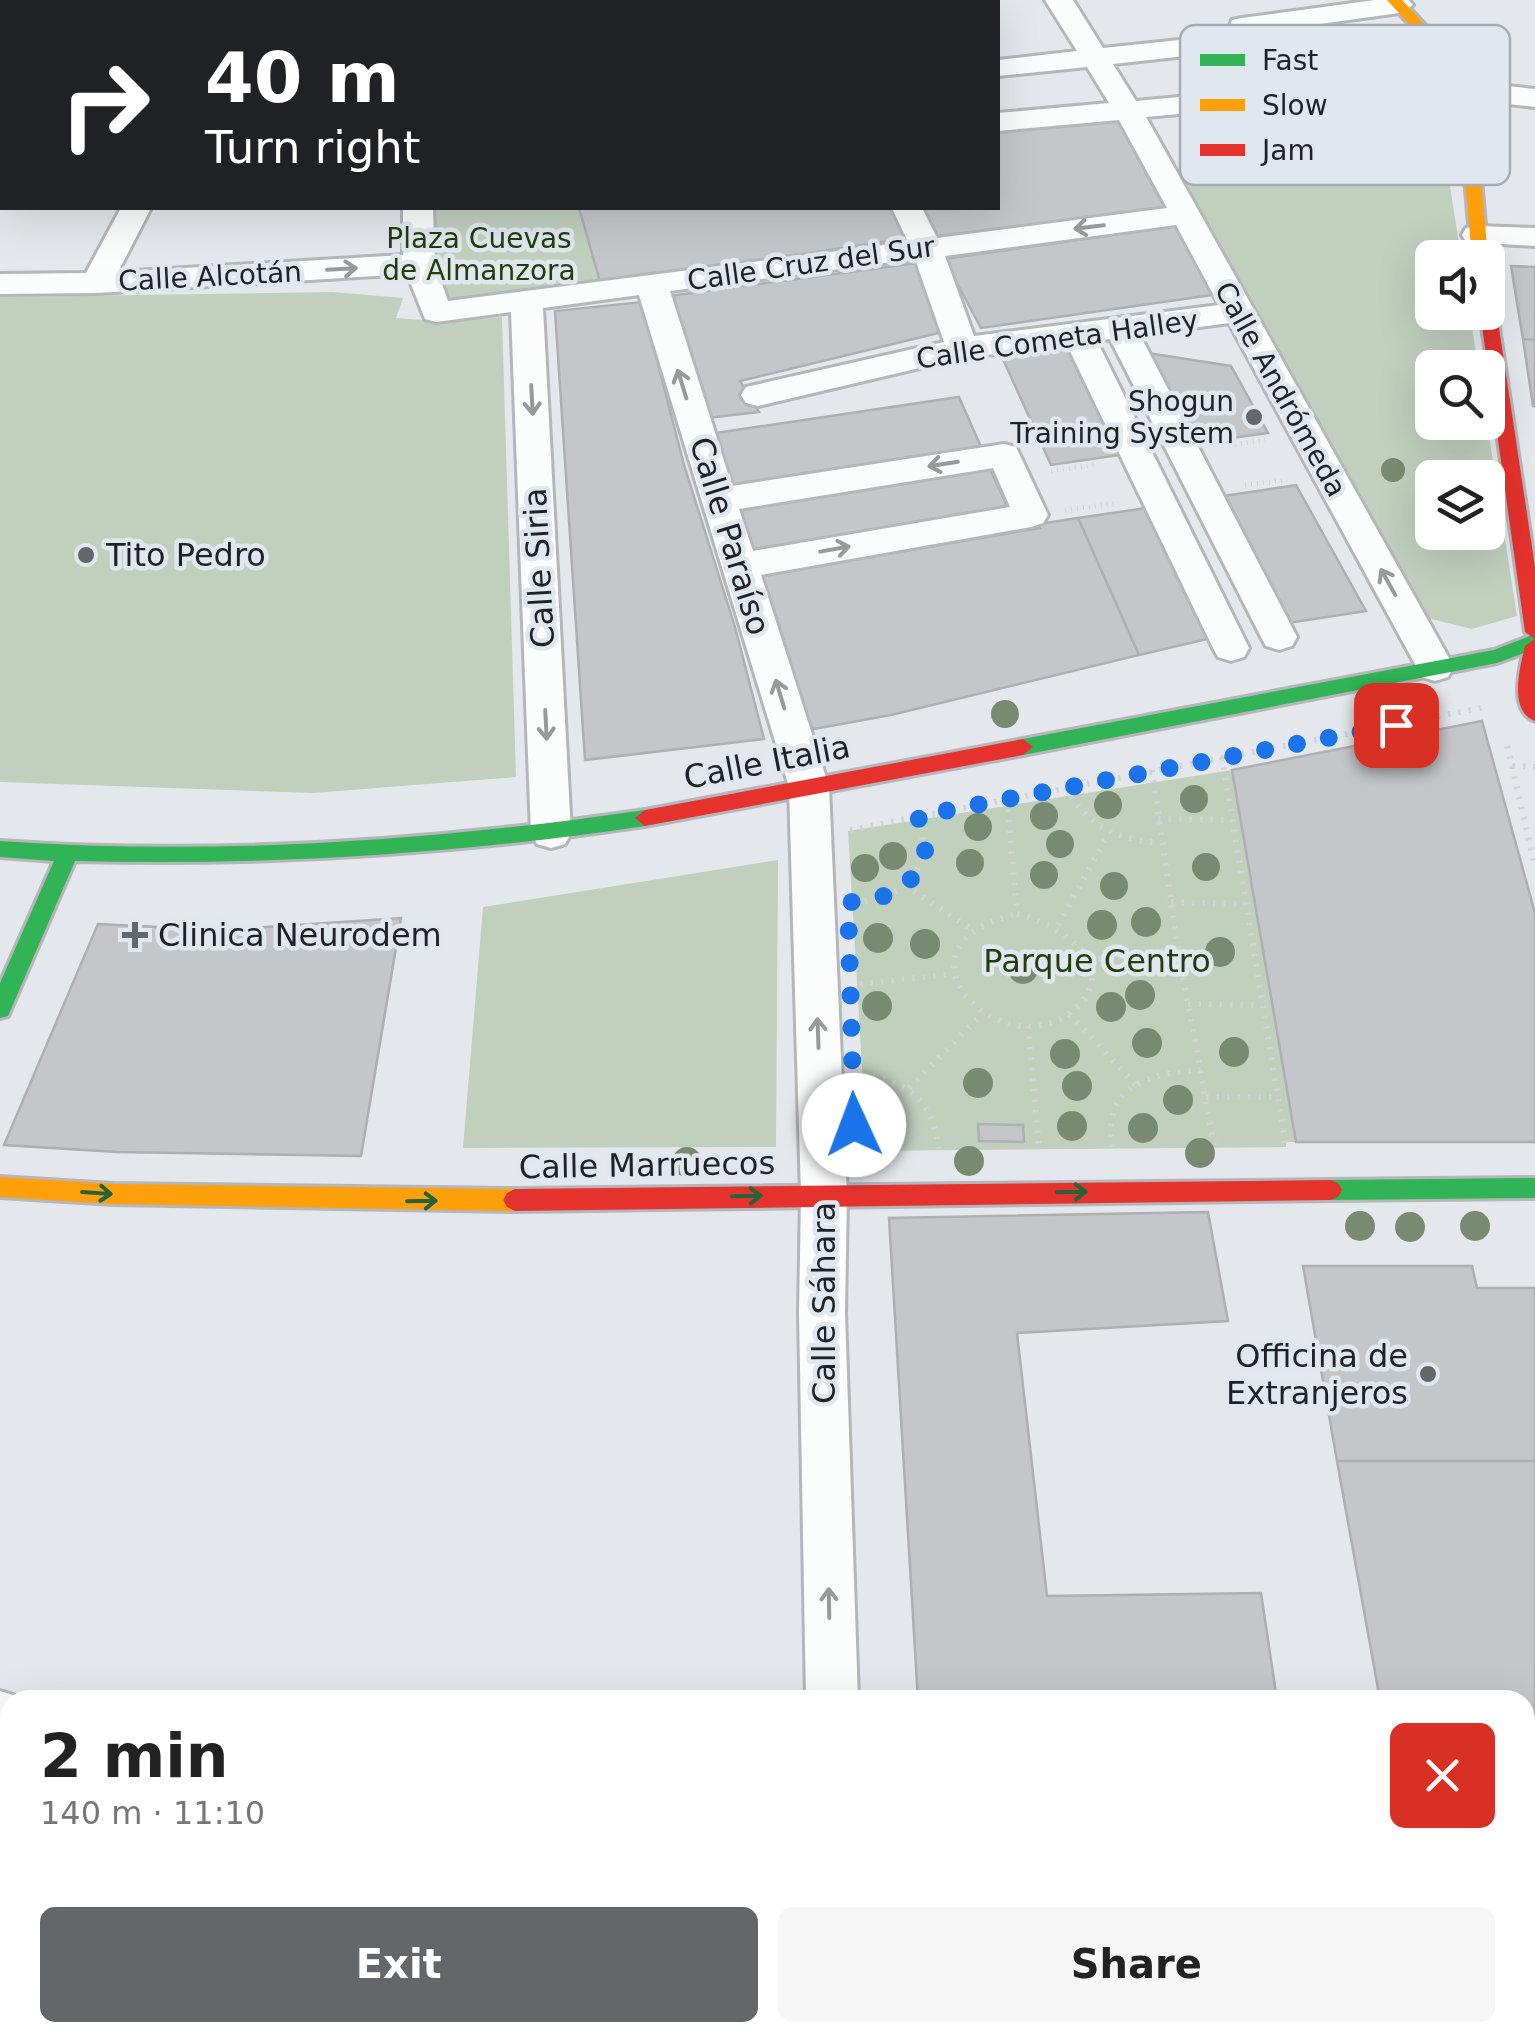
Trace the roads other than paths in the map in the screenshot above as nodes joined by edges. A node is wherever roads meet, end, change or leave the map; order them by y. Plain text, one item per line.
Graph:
1 (1059, 0) edge
2 (1397, 2) edge
3 (1248, 25) edge
4 (1418, 25) edge
5 (1180, 49) edge
6 (1095, 59) junction
7 (1000, 68) edge
8 (1510, 95) edge
9 (1535, 98) edge
10 (1180, 105) edge
11 (1128, 110) junction
12 (1000, 122) edge
13 (1474, 185) edge
14 (135, 210) edge
15 (418, 210) edge
16 (908, 210) edge
17 (1186, 215) junction
18 (1535, 237) edge
19 (1478, 240) edge
20 (1505, 242) edge
21 (926, 247) junction
22 (419, 264) junction
23 (97, 283) junction
24 (0, 284) edge
25 (652, 285) junction
26 (527, 302) junction
27 (1239, 312) junction
28 (1491, 330) edge
29 (1125, 337) dead end
30 (1082, 343) dead end
31 (962, 348) junction
32 (758, 395) dead end
33 (1184, 452) junction
34 (1138, 458) junction
35 (1204, 491) junction
36 (1158, 497) junction
37 (719, 500) junction
38 (739, 566) junction
39 (1535, 632) edge
40 (1279, 638) dead end
41 (1535, 644) edge
42 (1231, 648) dead end
43 (1435, 668) junction
44 (1535, 714) edge
45 (809, 787) junction
46 (550, 832) junction
47 (0, 849) edge
48 (67, 855) junction
49 (0, 1009) edge
50 (0, 1187) edge
51 (1535, 1188) edge
52 (824, 1195) junction
53 (832, 1690) edge

1 - 6 street, Calle Andrómeda
2 - 3 street
2 - 4 street
5 - 6 street
6 - 7 street
6 - 11 street, Calle Andrómeda
8 - 9 street
10 - 11 street
11 - 12 street
11 - 17 street, Calle Andrómeda
13 - 19 street
14 - 23 street
15 - 22 street
16 - 21 street
17 -> 21 street, Calle Cruz del Sur
17 - 27 street, Calle Andrómeda
18 - 20 street
21 - 25 street, Calle Cruz del Sur
21 - 31 street
23 -> 22 street, Calle Alcotán
22 - 26 street, Calle Cruz del Sur
23 - 24 street, Calle Alcotán
25 - 26 street, Calle Cruz del Sur
37 -> 25 street, Calle Paraíso
26 -> 46 street, Calle Siria
27 - 31 street, Calle Cometa Halley
43 -> 27 street, Calle Andrómeda
28 - 39 street
29 - 33 street
30 - 34 street
31 - 32 street, Calle Cometa Halley
33 - 34 street
33 - 35 street
34 - 36 street
35 - 36 street
35 - 40 street
36 - 42 street
37 - 38 street, Calle Paraíso
38 -> 37 street
45 -> 38 street, Calle Paraíso
41 - 43 street, Calle Italia
41 - 44 street
43 - 45 street, Calle Italia
45 - 46 street, Calle Italia
52 -> 45 street, Calle Sáhara
46 - 48 street, Calle Italia
47 - 48 street, Calle Italia
48 - 49 street
50 -> 52 street, Calle Marruecos
52 -> 51 street, Calle Marruecos
53 -> 52 street, Calle Sáhara

